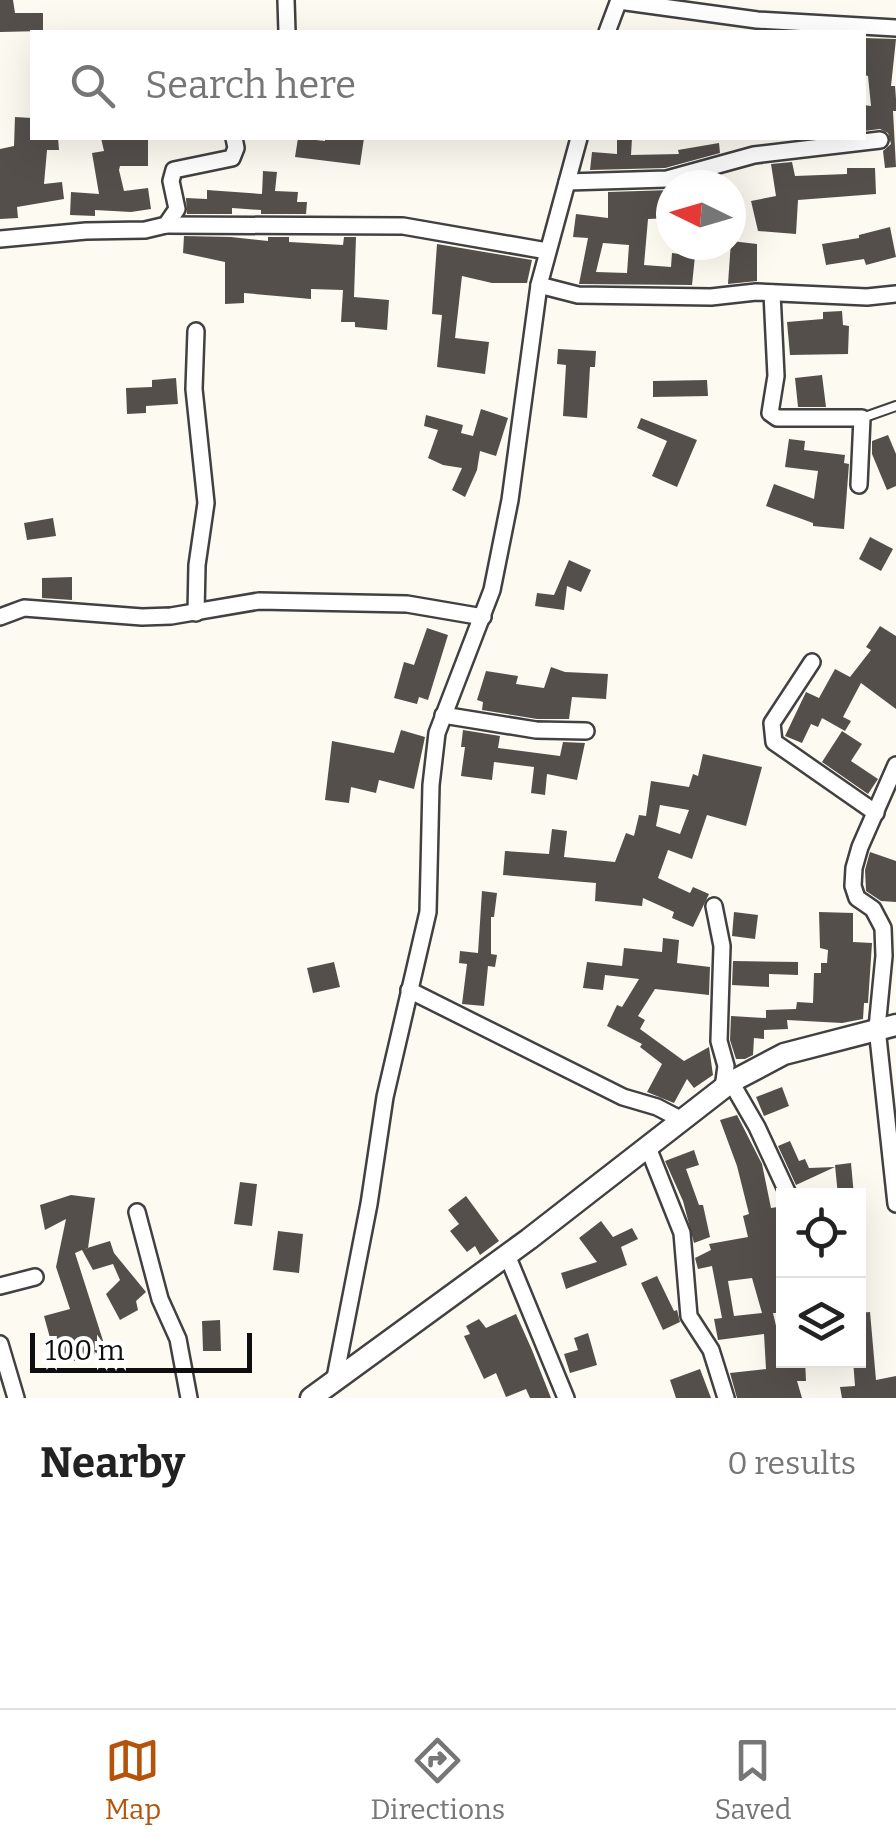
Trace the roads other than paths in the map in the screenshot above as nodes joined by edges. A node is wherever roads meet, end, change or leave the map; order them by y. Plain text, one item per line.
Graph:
1 (286, 0) edge
2 (619, 1) edge
3 (896, 28) edge
4 (287, 30) edge
5 (608, 30) edge
6 (234, 140) edge
7 (578, 140) edge
8 (880, 140) dead end
9 (567, 182) junction
10 (166, 226) junction
11 (0, 239) edge
12 (547, 250) junction
13 (539, 285) junction
14 (772, 292) junction
15 (896, 294) edge
16 (196, 331) dead end
17 (896, 406) edge
18 (862, 418) junction
19 (859, 485) dead end
20 (196, 612) junction
21 (483, 616) junction
22 (0, 617) edge
23 (812, 662) dead end
24 (443, 715) junction
25 (586, 732) dead end
26 (896, 765) edge
27 (876, 813) junction
28 (714, 906) dead end
29 (409, 990) junction
30 (886, 1027) edge
31 (727, 1085) junction
32 (682, 1120) junction
33 (647, 1145) junction
34 (785, 1188) edge
35 (896, 1204) edge
36 (137, 1212) dead end
37 (507, 1255) junction
38 (35, 1276) dead end
39 (0, 1286) edge
40 (0, 1344) edge
41 (335, 1378) junction
42 (16, 1398) edge
43 (189, 1398) edge
44 (311, 1398) edge
45 (566, 1398) edge
46 (726, 1398) edge

1 - 4 street
2 - 3 street
2 - 5 street
6 - 10 street
7 - 9 street
8 - 9 street
9 - 12 street
10 - 11 street
10 - 12 street
12 - 13 street
13 - 14 street
13 - 21 street
14 - 15 street
14 - 18 street
16 - 20 street
17 - 18 lane
18 - 19 street
20 - 21 street
20 - 22 street
21 - 24 street
23 - 27 street
24 - 25 street
24 - 29 street
26 - 27 street
27 - 30 street
28 - 31 street
29 - 32 street
29 - 41 street
30 - 31 street
30 - 35 street
31 - 32 street
31 - 34 street
32 - 33 street
33 - 37 street
33 - 46 street
36 - 43 street
37 - 41 street
37 - 45 street
38 - 39 street
40 - 42 street
41 - 44 street

